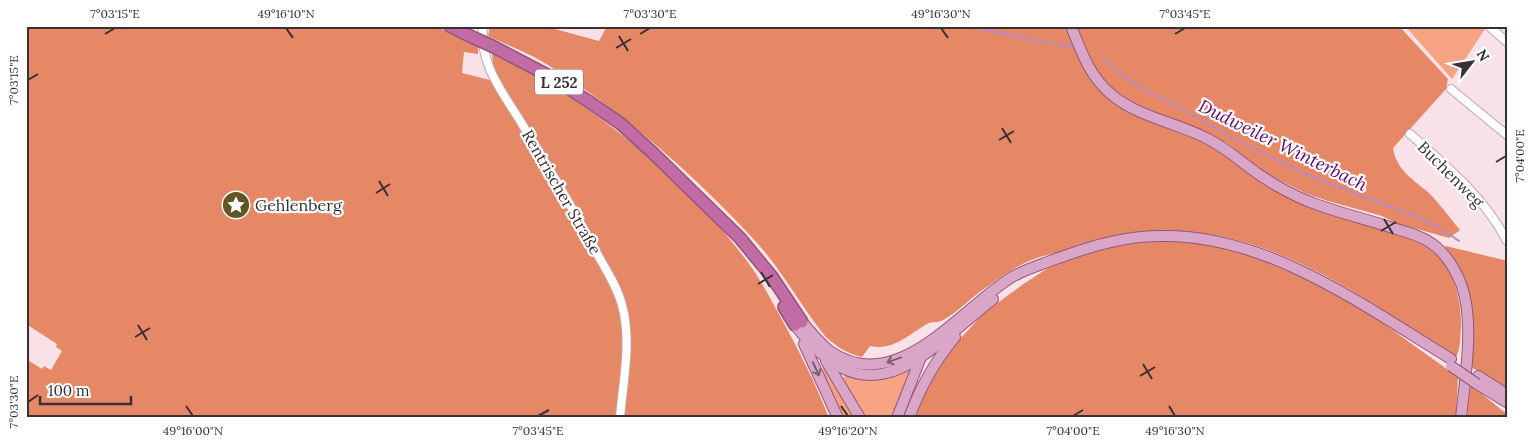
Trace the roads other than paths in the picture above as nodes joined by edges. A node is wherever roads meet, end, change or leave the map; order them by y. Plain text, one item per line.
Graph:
1 (450, 26) edge
2 (483, 26) edge
3 (1071, 26) edge
4 (1490, 27) edge
5 (1508, 43) edge
6 (1451, 89) dead end
7 (1410, 134) dead end
8 (1508, 136) edge
9 (1507, 241) edge
10 (1498, 244) dead end
11 (1049, 262) junction
12 (969, 320) junction
13 (798, 324) junction
14 (936, 336) junction
15 (921, 357) junction
16 (824, 358) junction
17 (1478, 380) junction
18 (1488, 391) junction
19 (1508, 395) edge
20 (1508, 403) edge
21 (1508, 408) edge
22 (620, 418) edge
23 (838, 418) edge
24 (860, 418) edge
25 (897, 418) edge
26 (909, 418) edge
27 (1461, 418) edge

1 - 13 highway, L 252, bridge
2 - 22 street, Rentrischer Straße
3 - 27 main road
4 - 5 street
6 - 8 street
7 - 9 street, Buchenweg
9 - 10 street
11 - 12 main road
11 - 14 main road
11 - 17 main road
12 - 15 main road
12 - 26 main road
14 -> 13 main road
13 - 16 main road
13 -> 23 main road
14 - 15 main road
15 - 16 main road
15 - 25 main road
16 - 24 main road
17 - 18 main road
17 - 19 main road
18 - 20 main road
18 - 21 main road

